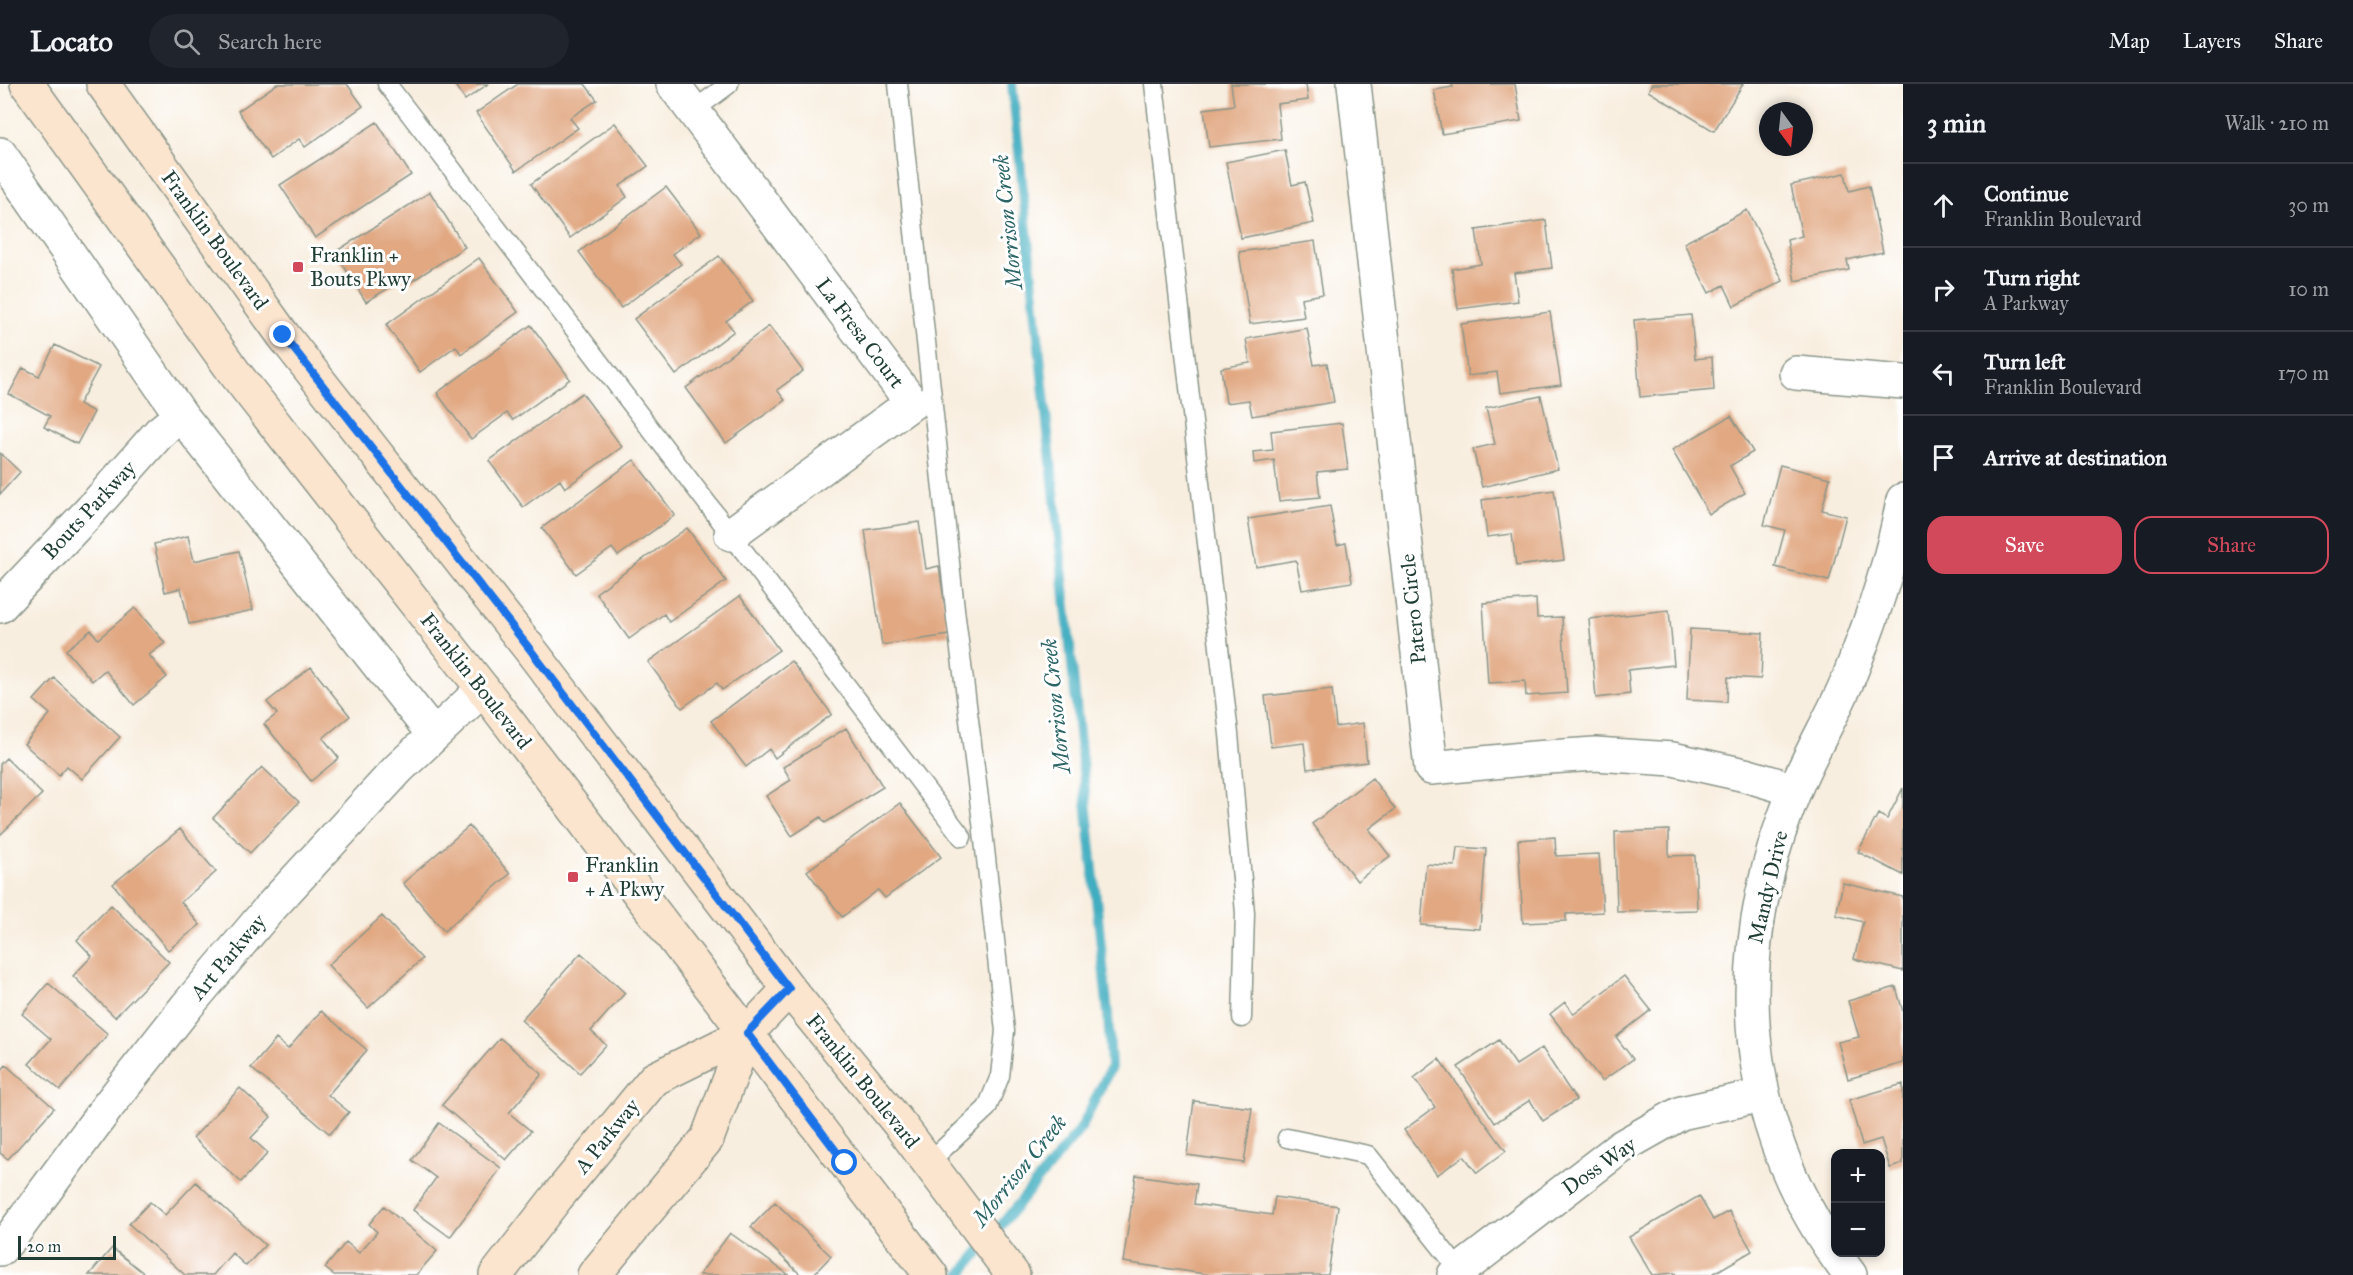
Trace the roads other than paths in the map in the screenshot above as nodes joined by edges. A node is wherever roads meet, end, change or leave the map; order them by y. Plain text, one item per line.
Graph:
1 (27, 84) edge
2 (104, 84) edge
3 (387, 84) edge
4 (673, 84) edge
5 (729, 84) edge
6 (898, 84) edge
7 (1154, 84) edge
8 (1354, 84) edge
9 (693, 111) junction
10 (0, 154) edge
11 (1796, 373) dead end
12 (1903, 382) edge
13 (181, 415) junction
14 (1903, 500) edge
15 (731, 534) junction
16 (0, 606) edge
17 (483, 689) junction
18 (434, 735) junction
19 (1795, 790) junction
20 (962, 837) dead end
21 (789, 989) junction
22 (1242, 1018) dead end
23 (747, 1033) junction
24 (1762, 1095) junction
25 (1287, 1138) dead end
26 (928, 1163) junction
27 (0, 1249) edge
28 (1457, 1273) edge
29 (496, 1275) edge
30 (594, 1275) edge
31 (931, 1275) edge
32 (1013, 1275) edge
33 (1850, 1275) edge

1 - 17 main road, Franklin Boulevard
2 - 21 main road, Franklin Boulevard
3 - 15 lane
4 - 9 street, La Fresa Court
5 - 9 lane
6 - 26 lane
7 - 22 lane
8 - 19 street, Patero Circle
9 - 15 street, La Fresa Court
10 - 13 street
11 - 12 street
13 - 16 street, Bouts Parkway
13 - 18 street
14 - 19 street, Mandy Drive
15 - 20 lane
17 - 18 street, Art Parkway
17 - 23 main road, Franklin Boulevard
18 - 27 street, Art Parkway
19 - 24 street, Mandy Drive
21 - 23 main road, A Parkway
21 - 26 main road, Franklin Boulevard
23 - 29 main road, A Parkway
23 - 30 main road, A Parkway
23 - 31 main road, Franklin Boulevard
24 - 28 street, Doss Way
24 - 33 street, Mandy Drive
25 - 28 lane
26 - 32 main road, Franklin Boulevard

